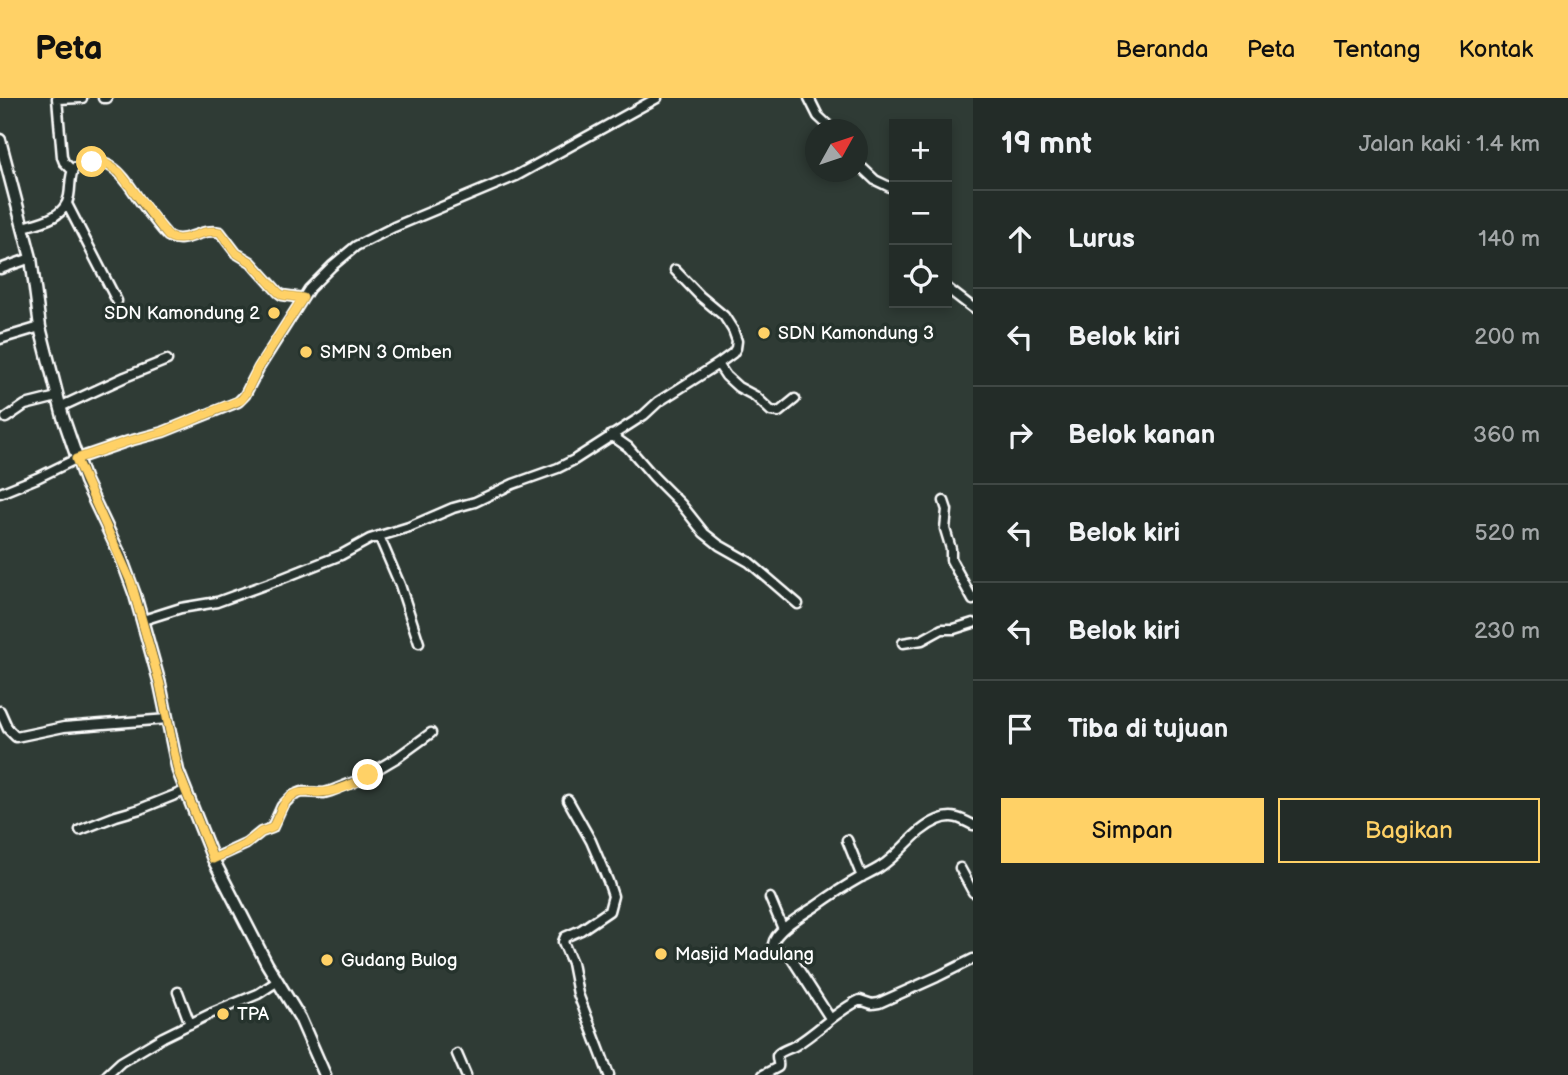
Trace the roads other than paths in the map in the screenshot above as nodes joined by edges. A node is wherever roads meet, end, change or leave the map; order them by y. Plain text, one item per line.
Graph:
1 (82, 98) edge
2 (657, 98) edge
3 (809, 98) edge
4 (57, 99) edge
5 (820, 119) edge
6 (0, 139) edge
7 (3, 167) edge
8 (72, 170) junction
9 (868, 173) edge
10 (889, 187) edge
11 (67, 204) junction
12 (23, 227) junction
13 (31, 258) junction
14 (0, 269) edge
15 (675, 270) dead end
16 (952, 292) edge
17 (303, 298) junction
18 (117, 301) dead end
19 (973, 308) edge
20 (40, 327) junction
21 (0, 339) edge
22 (167, 360) dead end
23 (718, 364) junction
24 (795, 399) dead end
25 (59, 402) junction
26 (6, 418) dead end
27 (611, 435) junction
28 (76, 459) junction
29 (0, 494) edge
30 (944, 501) dead end
31 (379, 536) junction
32 (973, 600) edge
33 (798, 604) dead end
34 (143, 620) junction
35 (973, 622) edge
36 (419, 643) dead end
37 (903, 643) dead end
38 (0, 711) edge
39 (168, 719) junction
40 (431, 733) dead end
41 (185, 791) junction
42 (568, 800) dead end
43 (973, 825) edge
44 (80, 830) dead end
45 (847, 840) dead end
46 (213, 859) junction
47 (960, 868) dead end
48 (862, 877) junction
49 (973, 892) edge
50 (770, 898) dead end
51 (783, 929) junction
52 (973, 959) edge
53 (278, 981) junction
54 (178, 992) dead end
55 (830, 1018) junction
56 (190, 1024) junction
57 (457, 1054) dead end
58 (107, 1075) edge
59 (325, 1075) edge
60 (466, 1075) edge
61 (609, 1075) edge
62 (763, 1075) edge

1 - 4 street
2 - 17 street
3 - 5 street
4 - 8 street
6 - 7 main road
7 - 12 main road
8 - 11 street
8 - 17 street
9 - 10 street
11 - 12 street
11 - 18 street
12 - 13 main road
13 - 14 street
13 - 20 main road
15 - 23 street
16 - 19 street
17 - 28 street
20 - 21 street
20 - 25 main road
22 - 25 street
23 - 24 street
23 - 27 street
25 - 26 street
25 - 28 main road
27 - 31 street
27 - 33 street
28 - 29 street
28 - 34 main road
30 - 32 street
31 - 34 street
31 - 36 street
34 - 39 main road
35 - 37 street
38 - 39 street
39 - 41 main road
40 - 46 street
41 - 44 street
41 - 46 main road
42 - 61 street
43 - 48 street
45 - 48 street
46 - 53 main road
47 - 49 street
48 - 51 street
50 - 51 street
51 - 55 street
52 - 55 street
53 - 56 street
53 - 59 main road
54 - 56 street
55 - 62 street
56 - 58 street
57 - 60 street

